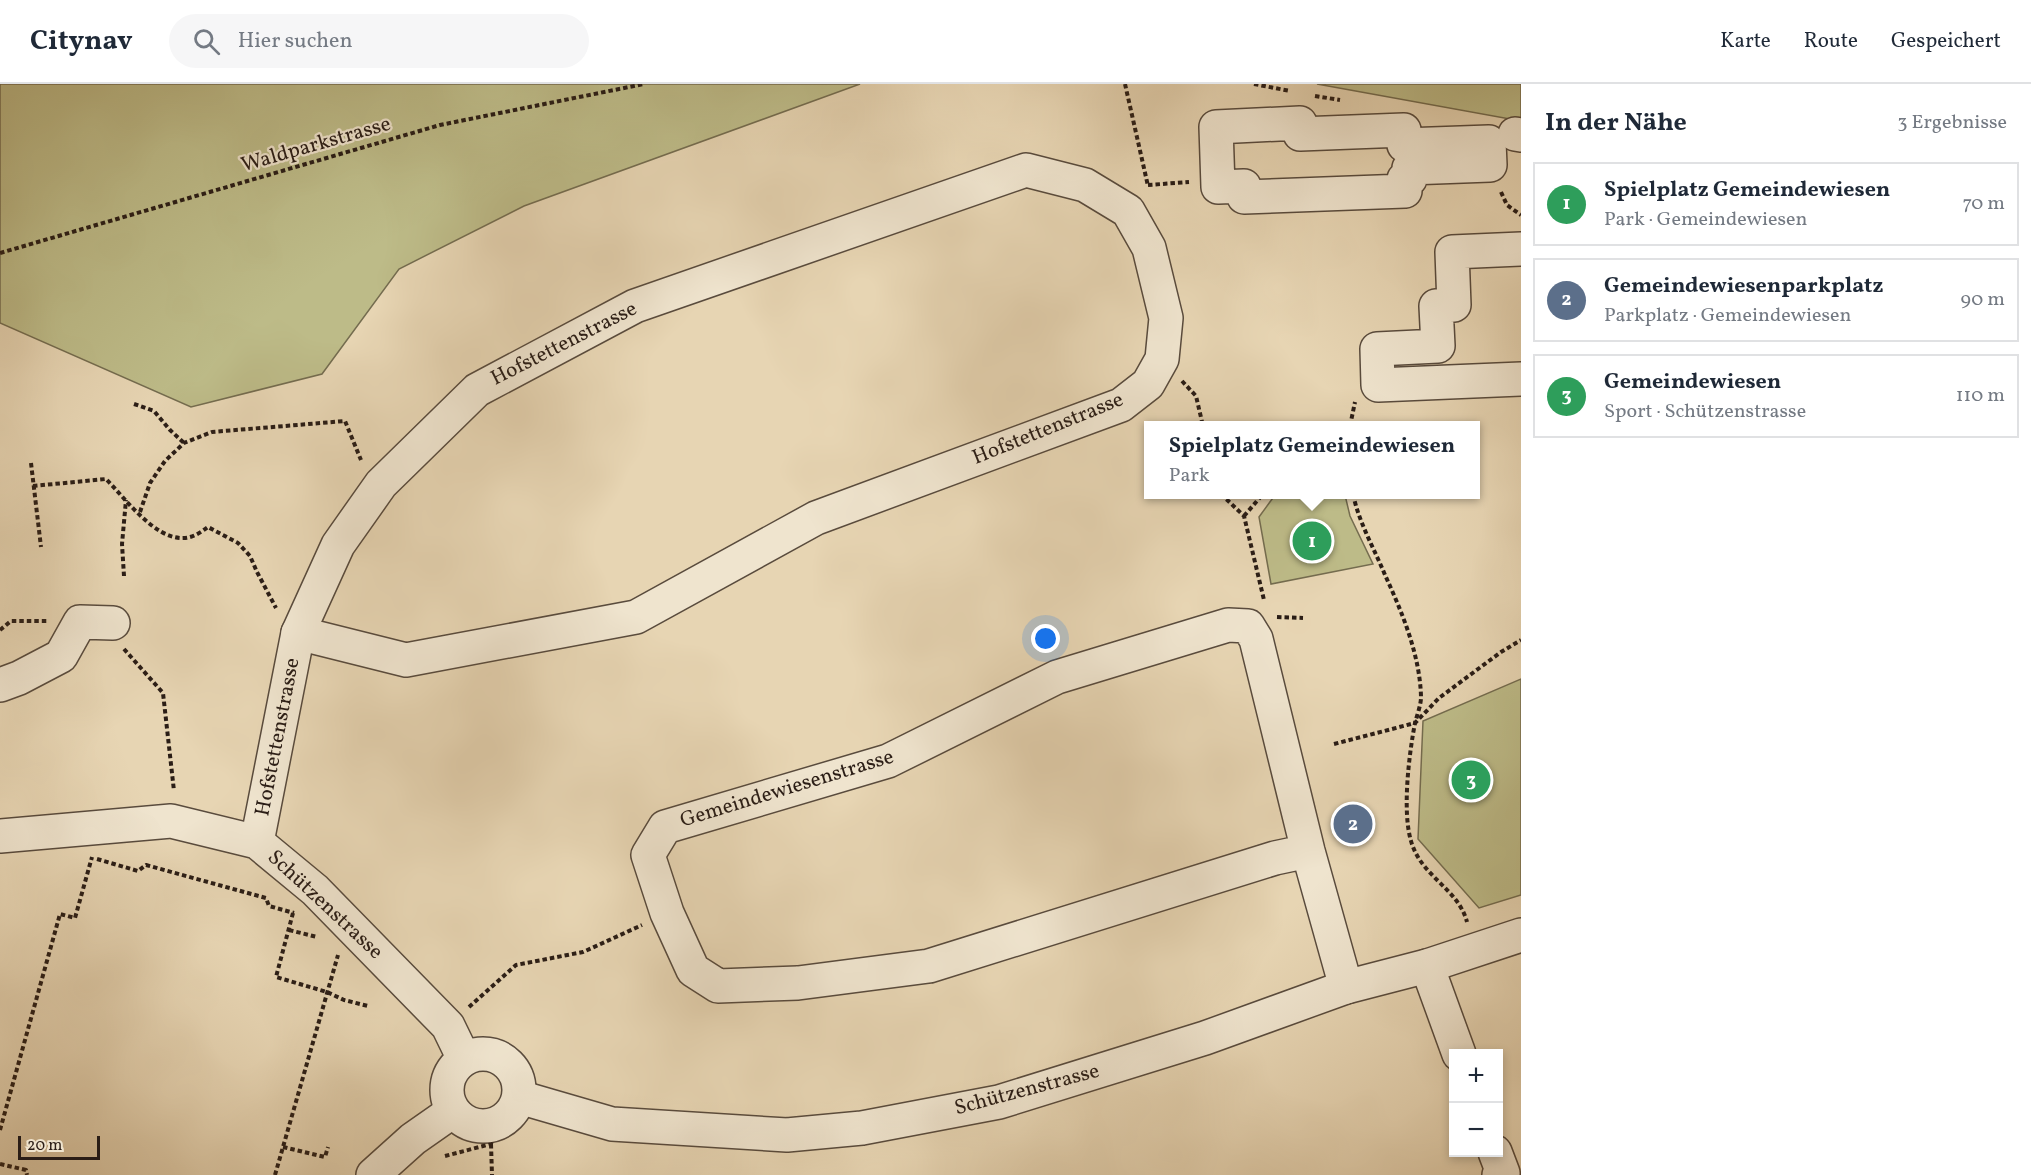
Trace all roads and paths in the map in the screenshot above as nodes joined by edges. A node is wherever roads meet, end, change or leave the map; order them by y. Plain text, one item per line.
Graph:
1 (644, 84) edge
2 (1125, 84) edge
3 (1218, 180) joint
4 (1128, 211) junction
5 (1521, 249) edge
6 (0, 253) edge
7 (1162, 359) junction
8 (1521, 380) edge
9 (134, 404) dead end
10 (1202, 421) edge
11 (184, 443) junction
12 (31, 463) dead end
13 (381, 484) junction
14 (33, 486) junction
15 (126, 499) junction
16 (1225, 499) edge
17 (1259, 499) edge
18 (1354, 499) edge
19 (140, 513) junction
20 (1244, 516) junction
21 (41, 547) dead end
22 (124, 576) dead end
23 (1303, 618) dead end
24 (1258, 621) junction
25 (80, 622) junction
26 (113, 623) joint
27 (0, 629) edge
28 (300, 629) junction
29 (1521, 640) edge
30 (0, 686) edge
31 (1415, 723) junction
32 (1334, 744) dead end
33 (171, 821) junction
34 (0, 836) edge
35 (257, 842) junction
36 (92, 843) junction
37 (1308, 851) junction
38 (304, 902) junction
39 (667, 913) junction
40 (351, 927) junction
41 (1521, 935) edge
42 (1475, 950) junction
43 (1427, 966) junction
44 (1346, 987) junction
45 (327, 992) junction
46 (368, 1006) dead end
47 (448, 1026) junction
48 (1458, 1049) edge
49 (464, 1059) junction
50 (519, 1097) junction
51 (453, 1110) junction
52 (0, 1130) edge
53 (493, 1134) junction
54 (328, 1146) dead end
55 (283, 1147) junction
56 (1497, 1157) edge
57 (438, 1161) dead end
58 (0, 1164) edge
59 (27, 1175) edge
60 (275, 1175) edge
61 (373, 1175) edge
62 (492, 1175) edge
63 (1499, 1175) edge

1 - 6 path, Waldparkstrasse
2 - 4 path
3 - 3 street
4 - 7 street, Hofstettenstrasse
4 - 13 street, Hofstettenstrasse
5 - 8 street
7 - 10 path
7 - 28 street, Hofstettenstrasse
9 - 11 path
11 - 13 path
11 - 19 path
12 - 14 path
13 - 28 street, Hofstettenstrasse
14 - 15 path
14 - 21 path
15 - 19 path
15 - 22 path
16 - 20 path
17 - 20 path
18 - 31 path
19 - 28 path
20 - 24 path
23 - 24 path
24 - 37 street
24 - 39 street, Gemeindewiesenstrasse
25 - 26 street
25 - 27 path
25 - 30 street
26 - 33 path
28 - 35 street, Hofstettenstrasse
29 - 31 path
31 - 32 path
31 - 42 path
33 - 35 street, Schützenstrasse
33 - 36 street, Schützenstrasse
34 - 36 street, Schützenstrasse
35 - 38 street, Schützenstrasse
36 - 38 path
36 - 52 path
37 - 39 street, Gemeindewiesenstrasse
37 - 44 street
38 - 40 street, Schützenstrasse
38 - 45 path
39 - 47 path
40 - 45 path
40 - 47 street, Schützenstrasse
41 - 42 street, Schützenstrasse
42 - 43 street, Schützenstrasse
43 - 44 street, Schützenstrasse
43 - 48 street
44 - 50 street, Schützenstrasse
45 - 46 path
45 - 55 path
47 - 49 street, Schützenstrasse
49 - 50 street
49 - 51 street
50 - 53 street
51 - 53 street
51 - 61 street
53 - 57 path
53 - 62 path
54 - 55 path
55 - 60 path
56 - 63 street
58 - 59 path

